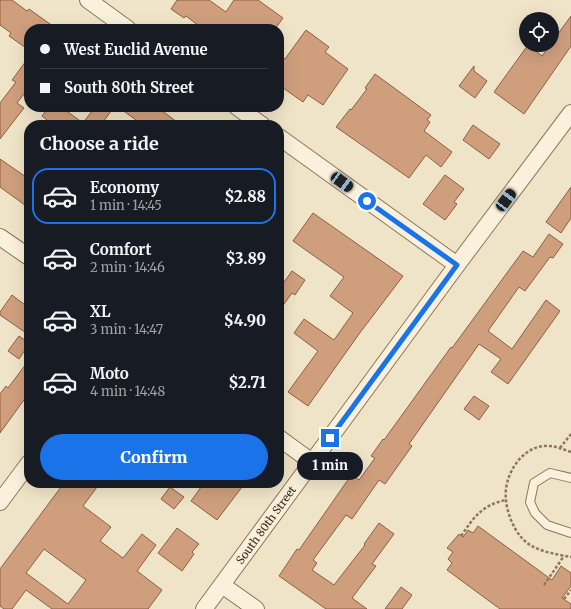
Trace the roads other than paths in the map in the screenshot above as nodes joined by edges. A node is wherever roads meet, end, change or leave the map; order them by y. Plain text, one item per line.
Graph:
1 (88, 0) edge
2 (121, 24) edge
3 (244, 112) edge
4 (571, 113) edge
5 (255, 120) edge
6 (284, 141) edge
7 (0, 237) edge
8 (24, 254) edge
9 (457, 265) junction
10 (284, 442) edge
11 (312, 462) junction
12 (24, 470) edge
13 (571, 478) edge
14 (0, 502) edge
15 (571, 533) edge
16 (222, 585) junction
17 (204, 609) edge
18 (256, 609) edge

1 - 2 street
3 - 5 street
4 - 9 street, South 80th Street
6 - 9 street
7 - 8 street
9 - 11 street, South 80th Street
10 - 11 street
11 - 16 street, South 80th Street
12 - 14 street
13 - 15 lane
16 - 17 street, South 80th Street
16 - 18 street

